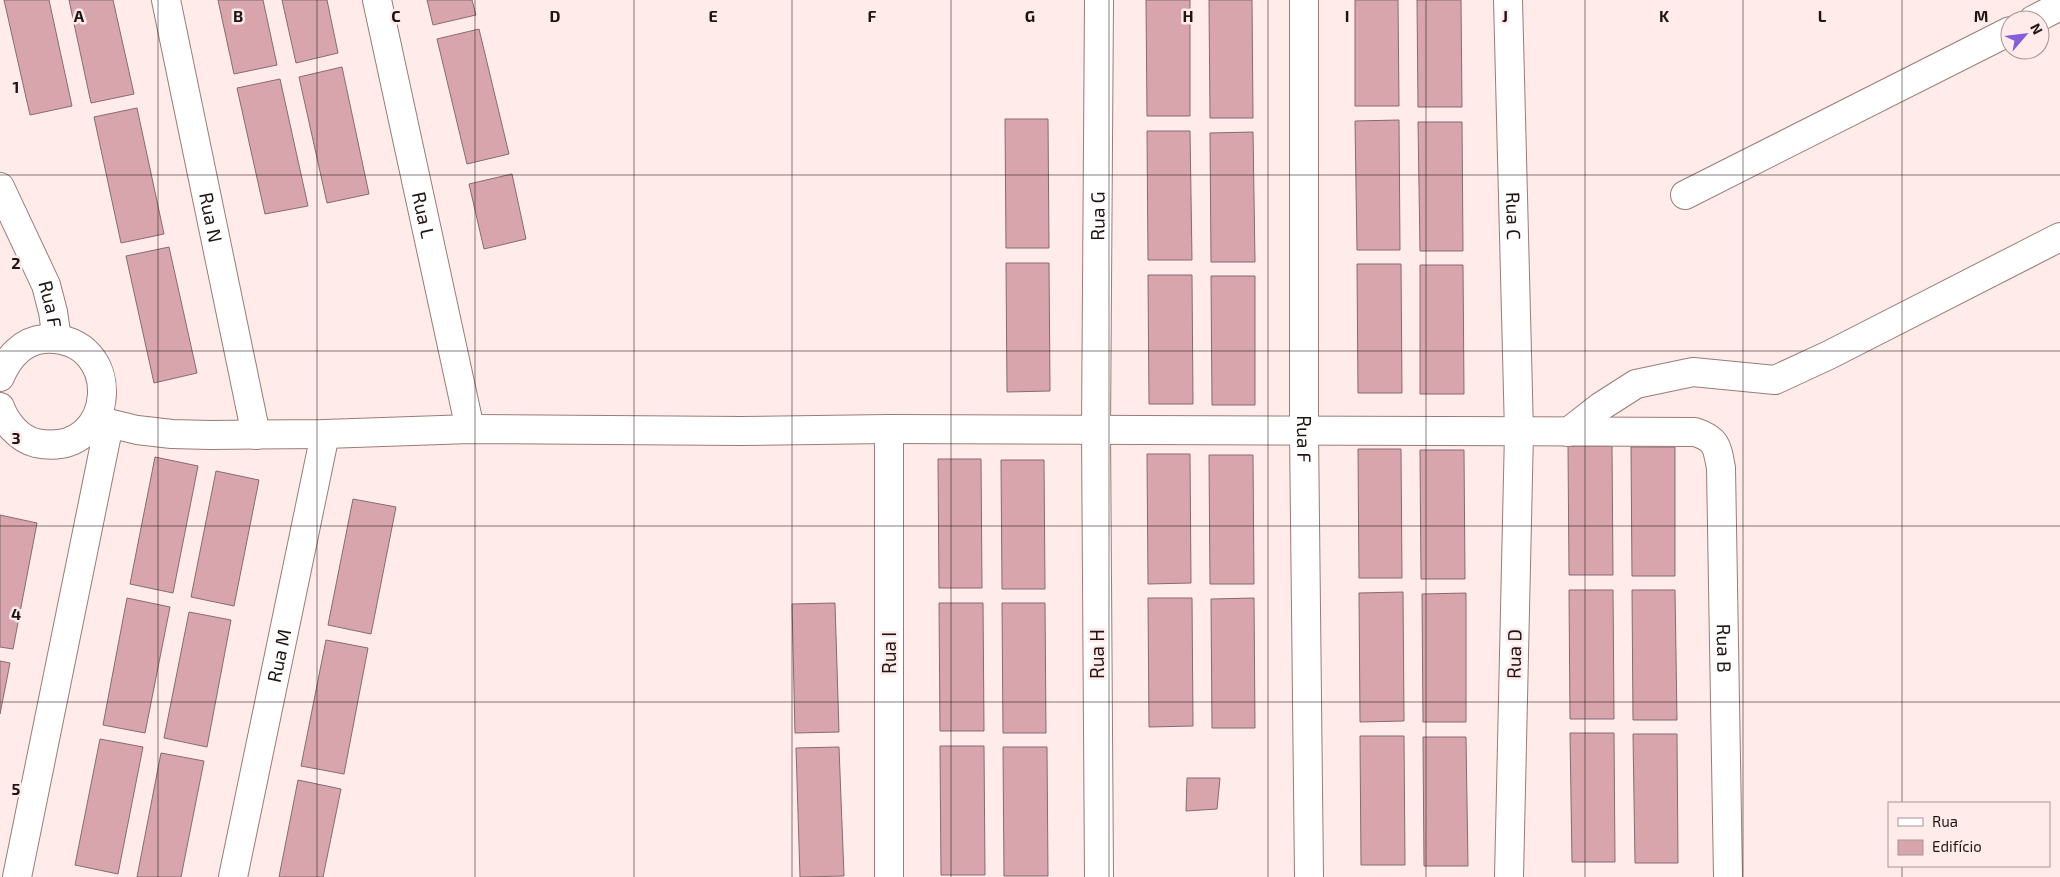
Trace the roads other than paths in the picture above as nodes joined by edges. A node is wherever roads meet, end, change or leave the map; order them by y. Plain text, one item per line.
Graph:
1 (166, 0) edge
2 (377, 0) edge
3 (1099, 0) edge
4 (1304, 0) edge
5 (1508, 0) edge
6 (2000, 36) edge
7 (0, 187) edge
8 (1685, 195) dead end
9 (2060, 237) edge
10 (57, 339) junction
11 (0, 377) edge
12 (3, 419) edge
13 (102, 422) junction
14 (470, 429) junction
15 (889, 429) junction
16 (1096, 431) junction
17 (1304, 431) junction
18 (1520, 432) junction
19 (1568, 432) junction
20 (325, 434) junction
21 (256, 435) junction
22 (17, 877) edge
23 (233, 877) edge
24 (889, 877) edge
25 (1098, 877) edge
26 (1309, 877) edge
27 (1509, 877) edge
28 (1728, 877) edge

1 - 21 street, Rua N
2 - 14 street, Rua L
3 - 16 street, Rua G
4 - 17 street, Rua F
5 - 18 street, Rua C
6 - 8 street
7 - 10 street, Rua F
9 - 19 street
10 - 11 street
10 - 13 street
12 - 13 street
13 - 21 street
13 - 22 street
14 - 15 street
14 - 20 street
15 - 16 street
15 - 24 street, Rua I
16 - 17 street
16 - 25 street, Rua H
17 - 18 street
17 - 26 street, Rua F
18 - 19 street
18 - 27 street, Rua D
19 - 28 street, Rua B
20 - 21 street
20 - 23 street, Rua M

